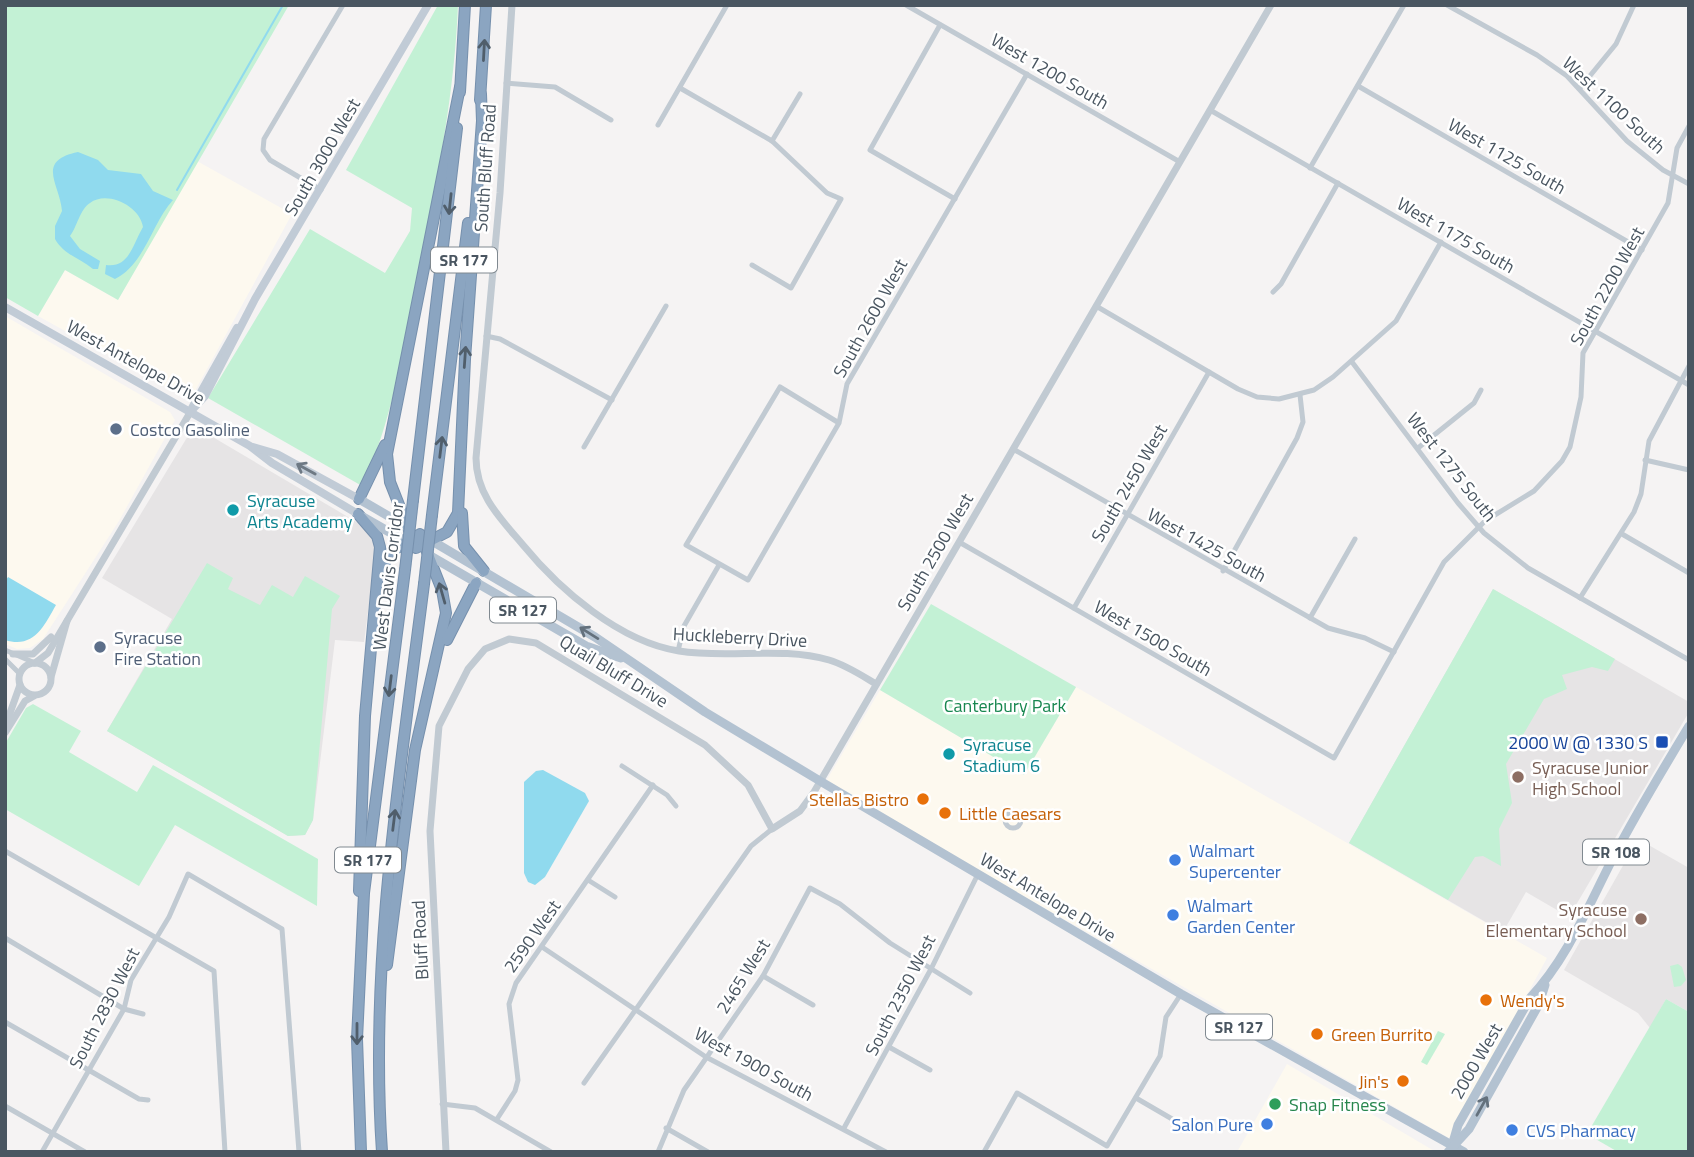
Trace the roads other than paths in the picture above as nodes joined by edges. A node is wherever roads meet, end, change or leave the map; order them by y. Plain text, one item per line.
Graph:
1 (343, 5) edge
2 (428, 5) edge
3 (465, 5) edge
4 (486, 5) edge
5 (512, 5) edge
6 (727, 5) edge
7 (906, 5) edge
8 (1271, 5) edge
9 (1404, 5) edge
10 (1447, 5) edge
11 (1634, 5) edge
12 (940, 25) junction
13 (1027, 74) junction
14 (506, 83) junction
15 (1357, 86) junction
16 (460, 88) junction
17 (680, 88) junction
18 (1580, 88) junction
19 (481, 94) junction
20 (800, 94) dead end
21 (1210, 110) junction
22 (611, 120) dead end
23 (659, 125) dead end
24 (1689, 126) edge
25 (772, 141) junction
26 (1180, 162) junction
27 (1310, 167) junction
28 (1672, 174) junction
29 (1338, 183) junction
30 (1689, 184) edge
31 (321, 190) junction
32 (955, 199) junction
33 (1441, 242) junction
34 (1642, 250) junction
35 (752, 265) dead end
36 (1273, 292) dead end
37 (666, 306) dead end
38 (1096, 306) junction
39 (5, 307) edge
40 (1595, 332) junction
41 (486, 336) junction
42 (1352, 362) junction
43 (1689, 366) edge
44 (1209, 372) junction
45 (1681, 380) junction
46 (1689, 385) edge
47 (1481, 390) dead end
48 (1300, 396) junction
49 (612, 400) junction
50 (191, 411) junction
51 (839, 423) junction
52 (390, 431) junction
53 (250, 446) junction
54 (584, 447) dead end
55 (1418, 448) junction
56 (1013, 449) junction
57 (476, 458) joint
58 (1645, 460) junction
59 (1689, 470) edge
60 (359, 499) junction
61 (460, 499) junction
62 (358, 514) junction
63 (1127, 516) junction
64 (1479, 526) junction
65 (1622, 534) junction
66 (1355, 539) dead end
67 (418, 541) junction
68 (959, 542) junction
69 (719, 565) junction
70 (484, 571) junction
71 (1223, 571) junction
72 (1689, 573) edge
73 (378, 579) junction
74 (476, 583) junction
75 (1580, 598) junction
76 (1074, 608) junction
77 (1310, 618) junction
78 (68, 621) junction
79 (59, 629) junction
80 (678, 651) junction
81 (1394, 652) junction
82 (8, 654) edge
83 (622, 658) junction
84 (1689, 660) edge
85 (35, 663) junction
86 (20, 674) junction
87 (51, 677) junction
88 (432, 680) junction
89 (20, 684) junction
90 (876, 684) junction
91 (36, 695) junction
92 (439, 726) joint
93 (1689, 726) edge
94 (5, 727) edge
95 (5, 733) edge
96 (1334, 758) joint
97 (622, 766) dead end
98 (820, 781) junction
99 (653, 785) junction
100 (676, 806) dead end
101 (772, 829) junction
102 (5, 851) edge
103 (978, 874) junction
104 (588, 880) junction
105 (615, 897) dead end
106 (156, 937) junction
107 (5, 938) edge
108 (542, 947) junction
109 (931, 969) junction
110 (763, 976) junction
111 (970, 993) dead end
112 (1181, 994) junction
113 (358, 1002) junction
114 (813, 1005) dead end
115 (124, 1009) junction
116 (636, 1009) junction
117 (379, 1010) junction
118 (143, 1014) dead end
119 (5, 1022) edge
120 (889, 1047) junction
121 (706, 1057) junction
122 (89, 1070) junction
123 (930, 1070) dead end
124 (584, 1083) dead end
125 (1136, 1098) junction
126 (148, 1100) dead end
127 (442, 1104) junction
128 (5, 1106) edge
129 (496, 1119) junction
130 (666, 1128) junction
131 (844, 1128) junction
132 (1191, 1130) dead end
133 (52, 1133) junction
134 (1450, 1149) edge
135 (42, 1152) edge
136 (85, 1152) edge
137 (225, 1152) edge
138 (299, 1152) edge
139 (361, 1152) edge
140 (382, 1152) edge
141 (446, 1152) edge
142 (551, 1152) edge
143 (658, 1152) edge
144 (708, 1152) edge
145 (886, 1152) edge
146 (984, 1152) edge
147 (1464, 1152) edge

1 - 31 street
2 - 31 main road, South 3000 West
3 - 16 highway, West Davis Corridor / SR 177
19 -> 4 highway, West Davis Corridor / SR 177
5 - 14 street, South Bluff Road
6 - 17 street
7 - 12 street, West 1200 South
8 - 21 street, South 2500 West
9 - 15 street
10 - 18 street, West 1100 South
11 - 18 street
12 - 13 street, West 1200 South
12 - 32 street
13 - 26 street, West 1200 South
13 - 32 street, South 2600 West
14 - 22 street
14 - 41 street, South Bluff Road
15 - 27 street
15 - 34 street, West 1125 South
16 - 52 highway
16 -> 113 highway, West Davis Corridor / SR 177, bridge
17 - 23 street
17 - 25 street
18 - 28 street, West 1100 South
61 -> 19 highway
117 -> 19 highway, West Davis Corridor / SR 177, bridge
20 - 25 street
21 - 26 street, South 2500 West
21 - 27 street, West 1175 South
24 - 28 street, South 2200 West
25 - 35 street
26 - 38 street, South 2500 West
27 - 29 street, West 1175 South
28 - 30 street, West 1100 South
28 - 34 street, South 2200 West
29 - 33 street, West 1175 South
29 - 36 street
31 - 50 main road, South 3000 West
32 - 51 street, South 2600 West
33 - 40 street, West 1175 South
33 - 42 street
34 - 40 street, South 2200 West
37 - 49 street
38 - 44 street
38 - 56 street, South 2500 West
39 - 50 main road, West Antelope Drive / SR 127
40 - 45 street, West 1175 South
40 - 64 street, South 2200 West
41 - 49 street
41 - 57 street, South Bluff Road
42 - 48 street
42 - 55 street, West 1275 South
43 - 45 street
44 - 48 street
44 - 63 street, South 2450 West
45 - 46 street, West 1175 South
45 - 58 street
47 - 55 street
48 - 71 street
49 - 54 street
50 - 53 main road, West Antelope Drive / SR 127
50 - 78 street, South 3000 West
51 - 69 street, South 2600 West
51 - 69 street
52 - 60 highway
52 - 67 highway
60 -> 53 main road, West Antelope Drive / SR 127
53 - 62 main road, West Antelope Drive / SR 127
55 - 64 street, West 1275 South
56 - 63 street, West 1425 South
56 - 68 street, South 2500 West
57 - 80 street, Huckleberry Drive
58 - 59 street
58 - 65 street
60 - 67 main road, West Antelope Drive / SR 127
61 - 67 highway
61 - 70 highway
62 - 67 main road, West Antelope Drive / SR 127
62 - 73 highway
63 - 71 street, West 1425 South
63 - 76 street, South 2450 West
64 - 75 street, West 1275 South
64 - 81 street, South 2200 West
65 - 72 street
65 - 75 street
66 - 77 street
67 - 70 main road, West Antelope Drive / SR 127
67 - 73 highway
67 - 74 main road, West Antelope Drive / SR 127
88 -> 67 highway
68 - 76 street, West 1500 South
68 - 90 street, South 2500 West
69 - 80 street
83 -> 70 main road, West Antelope Drive / SR 127
71 - 77 street, West 1425 South
73 - 113 highway
74 - 83 main road, West Antelope Drive / SR 127
74 - 88 highway
75 - 84 street, West 1275 South
76 - 96 street, West 1500 South
77 - 81 street, West 1425 South
78 - 79 street, South 3000 West
78 - 87 street, South 3000 West
79 - 82 street
79 - 85 street, South 3000 West
80 - 90 street, Huckleberry Drive
81 - 96 street, South 2200 West
82 - 85 street
82 - 86 street
83 - 98 main road, West Antelope Drive / SR 127
85 - 86 street
85 - 87 street
86 - 89 street
87 - 91 street
88 - 117 highway
89 - 91 street
89 - 94 street
90 - 98 street, South 2500 West
91 - 95 street
92 - 101 street, Quail Bluff Drive
92 - 127 street, Bluff Road
93 - 134 main road, 2000 West / SR 108
97 - 99 street
98 - 101 street, South 2500 West
98 - 103 main road, West Antelope Drive / SR 127
99 - 100 street
99 - 104 street, 2590 West
101 - 116 street, South 2500 West
102 - 106 street
103 - 109 street, South 2350 West
103 - 112 main road, West Antelope Drive / SR 127
104 - 105 street
104 - 108 street, 2590 West
106 - 115 street, South 2830 West
106 - 137 street
106 - 138 street, South 2830 West
107 - 115 street
108 - 116 street, West 1900 South
108 - 129 street, 2590 West
109 - 110 street, 2465 West
109 - 111 street
109 - 120 street, South 2350 West
110 - 114 street
110 - 121 street, 2465 West
112 - 125 street
112 - 134 main road, West Antelope Drive / SR 127
113 -> 139 highway, West Davis Corridor / SR 177
115 - 118 street
115 - 122 street, South 2830 West
116 - 121 street, West 1900 South
116 - 124 street, South 2500 West
117 - 140 highway, West Davis Corridor / SR 177
119 - 122 street
120 - 123 street
120 - 131 street, South 2350 West
121 - 130 street, 2465 West
121 - 131 street, West 1900 South
122 - 126 street
122 - 133 street, South 2830 West
125 - 132 street
125 - 146 street
127 - 129 street
127 - 141 street, Bluff Road
128 - 133 street
129 - 142 street
130 - 143 street, 2465 West
130 - 144 street
131 - 145 street, West 1900 South
133 - 135 street, South 2830 West
133 - 136 street
134 - 147 main road, West Antelope Drive

